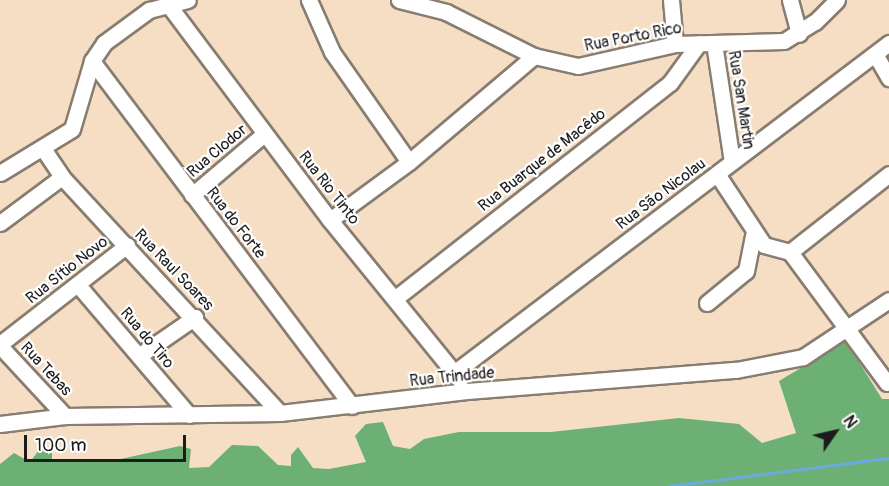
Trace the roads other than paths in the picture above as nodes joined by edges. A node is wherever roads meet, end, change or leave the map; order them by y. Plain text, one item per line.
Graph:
1 (188, 0) edge
2 (309, 0) edge
3 (671, 0) edge
4 (790, 0) edge
5 (837, 0) edge
6 (409, 1) edge
7 (168, 3) junction
8 (799, 34) junction
9 (706, 43) junction
10 (675, 44) junction
11 (889, 44) edge
12 (875, 54) junction
13 (534, 56) junction
14 (92, 61) junction
15 (889, 78) edge
16 (264, 134) junction
17 (44, 150) junction
18 (409, 162) junction
19 (732, 162) junction
20 (0, 173) edge
21 (717, 174) junction
22 (889, 174) edge
23 (62, 177) junction
24 (192, 195) junction
25 (330, 220) junction
26 (0, 223) edge
27 (754, 231) junction
28 (127, 245) junction
29 (790, 252) junction
30 (78, 285) junction
31 (397, 297) junction
32 (889, 300) edge
33 (707, 303) dead end
34 (195, 317) junction
35 (850, 330) junction
36 (0, 345) edge
37 (140, 355) junction
38 (455, 372) junction
39 (887, 384) dead end
40 (467, 391) junction
41 (352, 406) junction
42 (280, 413) junction
43 (189, 415) junction
44 (65, 416) junction
45 (1, 422) edge

1 - 7 street
2 - 18 street
3 - 10 street
4 - 8 street
5 - 8 street, Rua Porto Rico
6 - 13 street, Rua Porto Rico
7 - 14 street
7 - 16 street, Rua Rio Tinto
8 - 9 street, Rua Porto Rico
9 - 10 street, Rua Porto Rico
9 - 19 street, Rua San Martin
9 - 31 street, Rua Buarque de Macêdo
10 - 13 street, Rua Porto Rico
11 - 12 street, Rua São Nicolau
12 - 15 street
12 - 19 street, Rua São Nicolau
13 - 18 street
14 - 17 street
14 - 24 street, Rua do Forte
16 - 24 street, Rua Clodor
16 - 25 street, Rua Rio Tinto
17 - 20 street
17 - 23 street, Rua Raul Soares
18 - 25 street
19 - 21 street, Rua São Nicolau
21 - 27 street
21 - 38 street, Rua São Nicolau
22 - 29 street
23 - 26 street
23 - 28 street, Rua Raul Soares
24 - 41 street, Rua do Forte
25 - 31 street, Rua Rio Tinto
27 - 29 street
27 - 33 street
28 - 30 street, Rua Sítio Novo
28 - 34 street, Rua Raul Soares
29 - 35 street
30 - 36 street, Rua Sítio Novo
30 - 37 street, Rua do Tiro
31 - 38 street, Rua Rio Tinto
32 - 35 street, Rua Trindade
34 - 37 street
34 - 42 street, Rua Raul Soares
35 - 39 street
35 - 40 street, Rua Trindade
36 - 44 street, Rua Tebas
37 - 43 street, Rua do Tiro
38 - 40 street, Rua Rio Tinto
40 - 41 street, Rua Trindade
41 - 42 street, Rua Trindade
42 - 43 street, Rua Trindade
43 - 44 street, Rua Trindade
44 - 45 street, Rua Trindade

